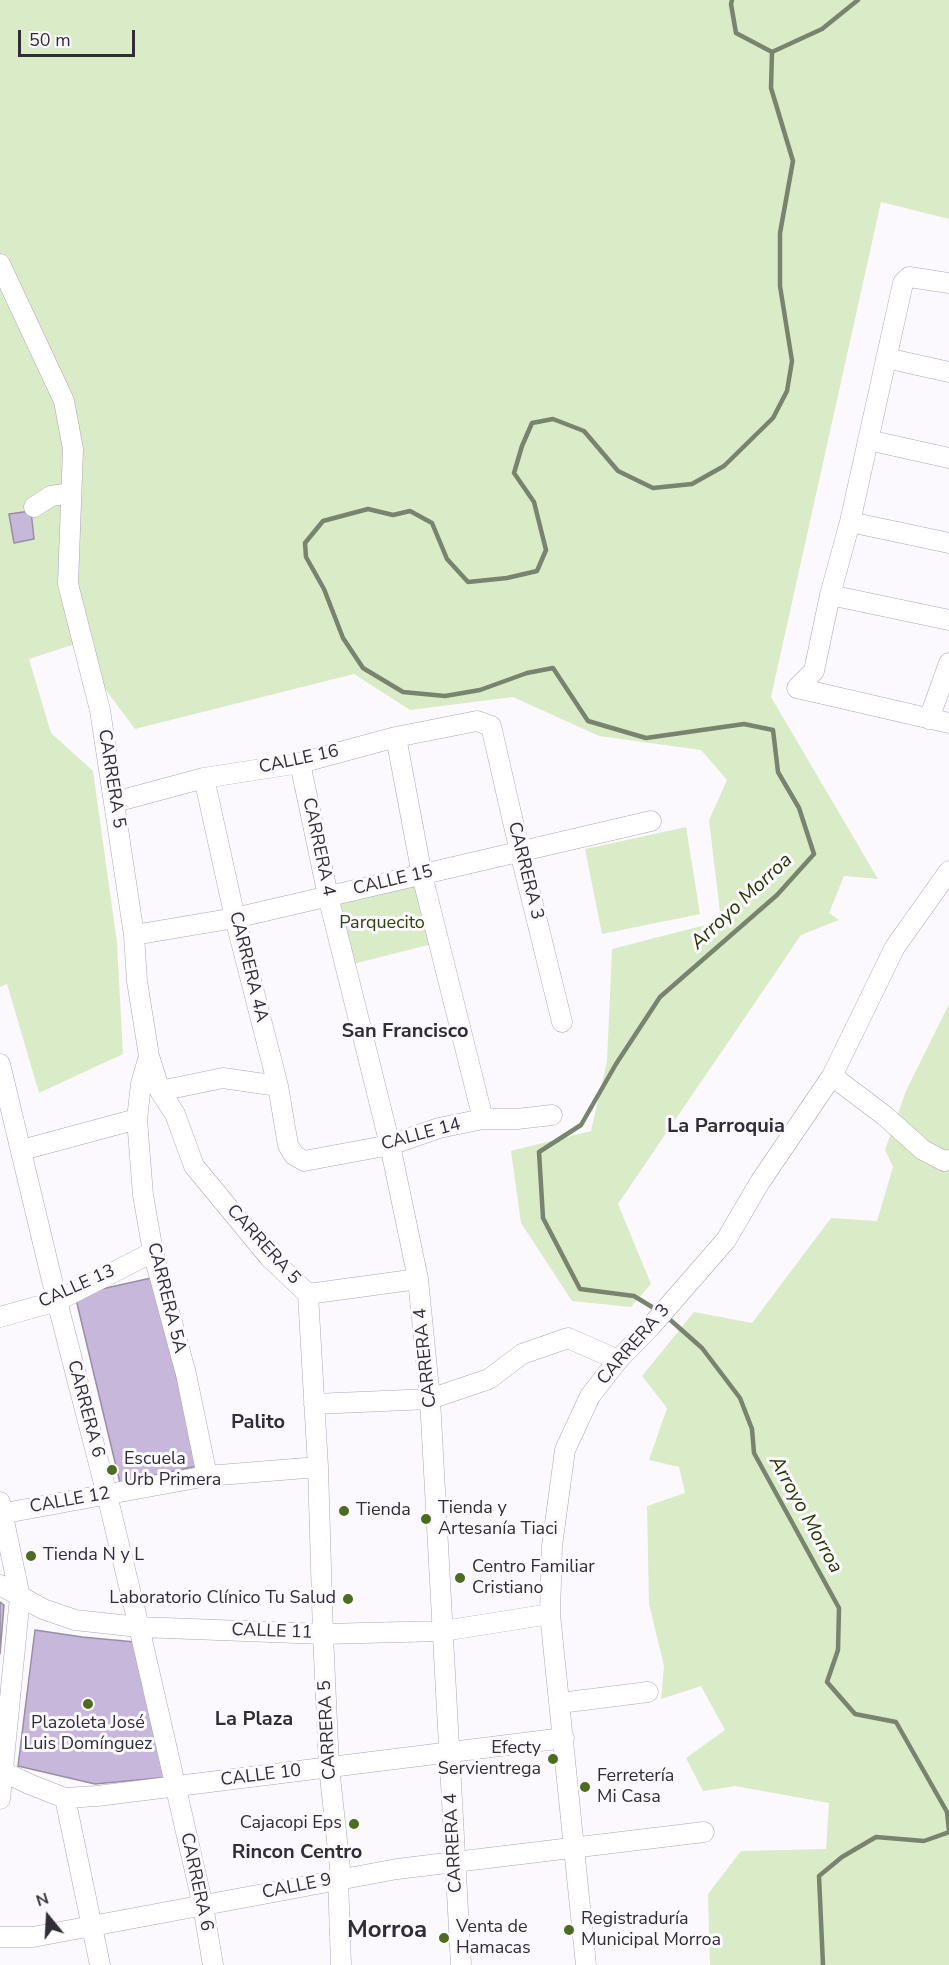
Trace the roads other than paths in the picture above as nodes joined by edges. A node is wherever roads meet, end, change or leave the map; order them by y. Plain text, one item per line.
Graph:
1 (0, 264) edge
2 (949, 283) edge
3 (886, 358) junction
4 (949, 372) edge
5 (868, 440) junction
6 (949, 458) edge
7 (71, 493) junction
8 (34, 507) dead end
9 (850, 522) junction
10 (949, 543) edge
11 (830, 595) junction
12 (949, 621) edge
13 (949, 663) edge
14 (929, 719) junction
15 (484, 722) joint
16 (949, 723) edge
17 (396, 737) junction
18 (300, 763) junction
19 (204, 778) junction
20 (115, 802) junction
21 (651, 821) dead end
22 (520, 852) junction
23 (949, 871) edge
24 (422, 874) junction
25 (328, 896) junction
26 (235, 918) junction
27 (134, 935) junction
28 (562, 1022) dead end
29 (149, 1056) junction
30 (0, 1064) edge
31 (832, 1076) junction
32 (278, 1086) junction
33 (160, 1091) junction
34 (552, 1115) dead end
35 (137, 1119) junction
36 (483, 1119) junction
37 (390, 1145) junction
38 (22, 1150) junction
39 (294, 1155) joint
40 (949, 1160) edge
41 (153, 1252) junction
42 (418, 1279) junction
43 (308, 1294) junction
44 (57, 1301) junction
45 (0, 1317) edge
46 (618, 1360) junction
47 (430, 1399) junction
48 (314, 1404) junction
49 (318, 1467) junction
50 (207, 1476) junction
51 (107, 1495) junction
52 (1, 1510) edge
53 (0, 1585) edge
54 (20, 1597) junction
55 (550, 1614) junction
56 (139, 1627) junction
57 (443, 1631) junction
58 (323, 1634) junction
59 (648, 1692) dead end
60 (560, 1703) junction
61 (564, 1738) junction
62 (449, 1752) junction
63 (329, 1767) junction
64 (2, 1771) edge
65 (174, 1786) junction
66 (65, 1798) junction
67 (0, 1799) edge
68 (704, 1832) dead end
69 (575, 1847) junction
70 (456, 1861) junction
71 (338, 1878) junction
72 (203, 1906) junction
73 (91, 1926) junction
74 (0, 1937) edge
75 (100, 1965) edge
76 (213, 1965) edge
77 (341, 1965) edge
78 (461, 1965) edge
79 (586, 1965) edge

1 - 7 street, CARRERA 5
2 - 3 street
3 - 4 street
3 - 5 street
5 - 6 street
5 - 9 street
7 - 8 street
7 - 20 street, CARRERA 5
9 - 10 street
9 - 11 street
11 - 12 street
11 - 14 street
13 - 14 street
14 - 16 street
15 - 17 street, CALLE 16
15 - 22 street, CARRERA 3
17 - 18 street, CALLE 16
17 - 24 street
18 - 19 street, CALLE 16
18 - 25 street, CARRERA 4
19 - 20 street, CALLE 16
19 - 26 street, CARRERA 4A
20 - 27 street, CARRERA 5
21 - 22 street, CALLE 15
22 - 24 street, CALLE 15
22 - 28 street, CARRERA 3
23 - 31 street, CARRERA 3
24 - 25 street, CALLE 15
24 - 36 street
25 - 26 street, CALLE 15
25 - 37 street, CARRERA 4
26 - 27 street, CALLE 15
26 - 32 street, CARRERA 4A
27 - 29 street, CARRERA 5
29 - 33 street, CARRERA 5
29 - 35 street, CARRERA 5A
30 - 38 street, CARRERA 6
31 - 40 street
31 - 46 street, CARRERA 3
32 - 33 street
32 - 39 street, CARRERA 4A
33 - 43 street, CARRERA 5
34 - 36 street, CALLE 14
35 - 38 street
35 - 41 street, CARRERA 5A
36 - 37 street, CALLE 14
37 - 39 street, CALLE 14
37 - 42 street, CARRERA 4
38 - 44 street, CARRERA 6
41 - 44 street, CALLE 13
41 - 50 street, CARRERA 5A
42 - 43 street
42 - 47 street, CARRERA 4
43 - 48 street, CARRERA 5
44 - 45 street, CALLE 13
44 - 51 street, CARRERA 6
46 - 47 street
46 - 55 street, CARRERA 3
47 - 48 street
47 - 57 street, CARRERA 4
48 - 49 street, CARRERA 5
49 - 50 street, CALLE 12
49 - 58 street, CARRERA 5
50 - 51 street, CALLE 12
51 - 52 street, CALLE 12
51 - 56 street, CARRERA 6
52 - 54 street
53 - 54 street, CALLE 11
54 - 56 street, CALLE 11
54 - 64 street
55 - 57 street, CALLE 11
55 - 60 street, CARRERA 3
56 - 58 street, CALLE 11
56 - 65 street, CARRERA 6
57 - 58 street, CALLE 11
57 - 62 street, CARRERA 4
58 - 63 street, CARRERA 5
59 - 60 street
60 - 61 street, CARRERA 3
61 - 62 street, CALLE 10
61 - 69 street, CARRERA 3
62 - 63 street, CALLE 10
62 - 70 street, CARRERA 4
63 - 65 street, CALLE 10
63 - 71 street, CARRERA 5
64 - 66 street, CALLE 10
64 - 67 street
65 - 66 street, CALLE 10
65 - 72 street, CARRERA 6
66 - 73 street
68 - 69 street, CALLE 9
69 - 70 street, CALLE 9
69 - 79 street, CARRERA 3
70 - 71 street, CALLE 9
70 - 78 street, CARRERA 4
71 - 72 street, CALLE 9
71 - 77 street, CARRERA 5
72 - 73 street, CALLE 9
72 - 76 street, CARRERA 6
73 - 74 street, CALLE 9
73 - 75 street

